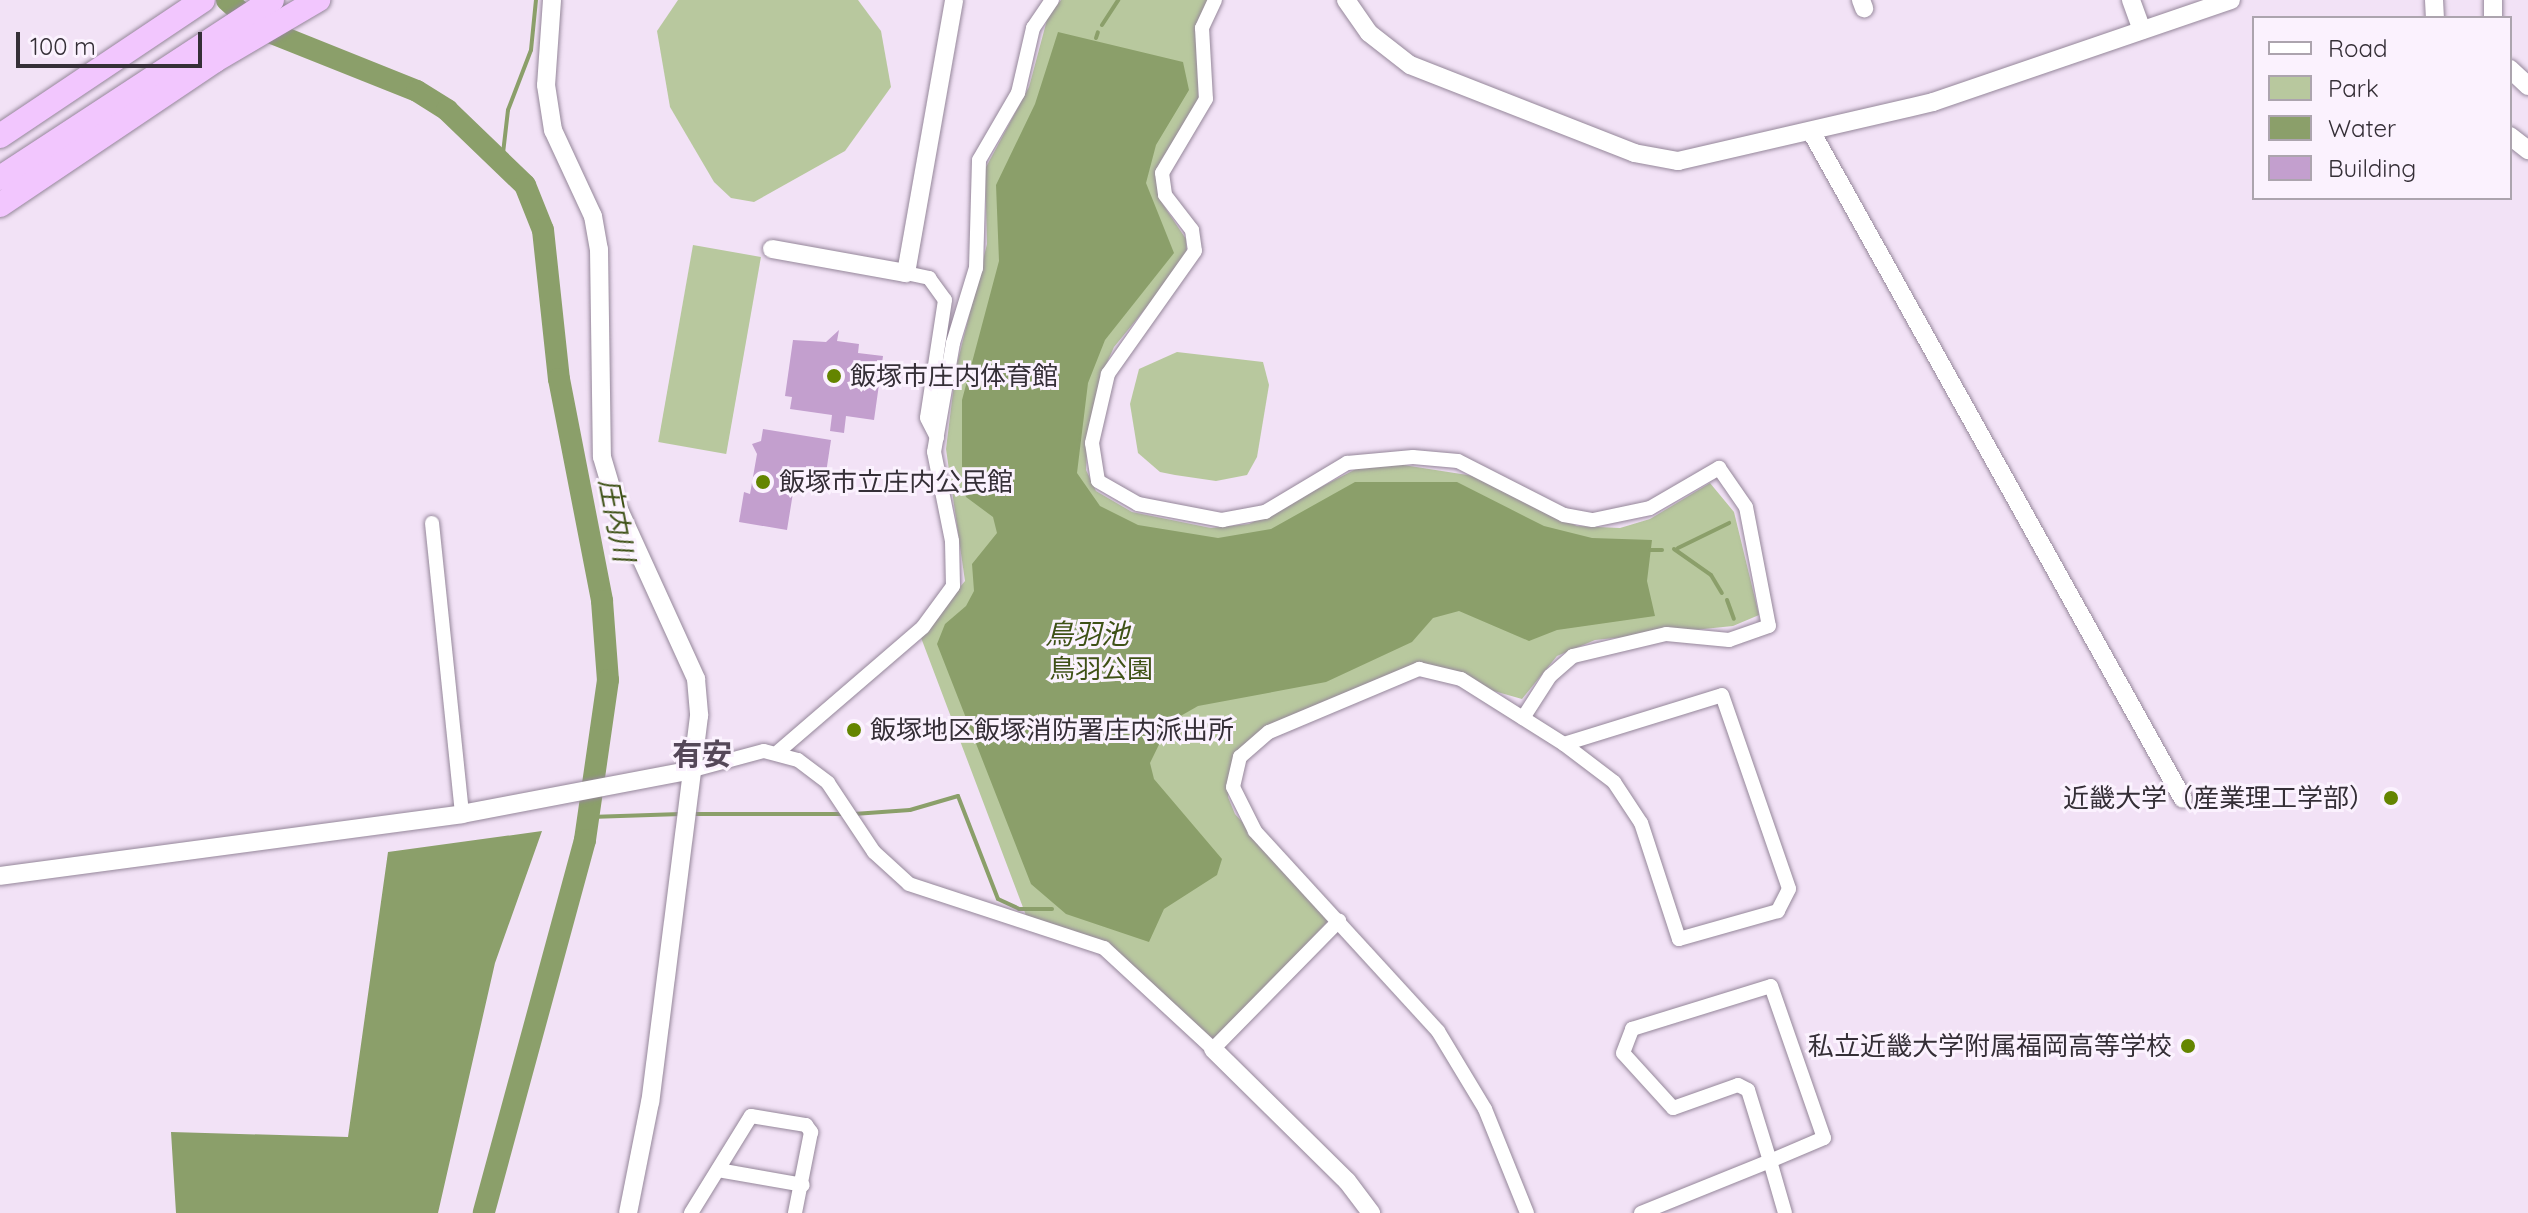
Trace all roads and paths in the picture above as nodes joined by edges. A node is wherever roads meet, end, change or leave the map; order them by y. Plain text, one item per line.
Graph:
1 (241, 0) edge
2 (272, 0) edge
3 (318, 0) edge
4 (552, 0) edge
5 (954, 0) edge
6 (1052, 0) edge
7 (1215, 0) edge
8 (1346, 0) edge
9 (2131, 0) edge
10 (2231, 0) edge
11 (199, 29) edge
12 (2142, 30) junction
13 (2512, 71) edge
14 (2528, 86) edge
15 (1812, 133) junction
16 (2512, 138) edge
17 (17, 147) edge
18 (2528, 150) edge
19 (0, 158) edge
20 (0, 178) edge
21 (0, 205) edge
22 (772, 249) dead end
23 (906, 273) junction
24 (937, 438) junction
25 (432, 523) dead end
26 (1523, 718) junction
27 (1564, 744) junction
28 (779, 751) junction
29 (693, 770) junction
30 (2183, 799) dead end
31 (462, 814) junction
32 (0, 876) edge
33 (1339, 921) junction
34 (1213, 1049) junction
35 (1770, 1161) junction
36 (718, 1170) junction
37 (803, 1185) junction
38 (628, 1213) edge
39 (691, 1213) edge
40 (795, 1213) edge
41 (1371, 1213) edge
42 (1527, 1213) edge
43 (1641, 1213) edge
44 (1785, 1213) edge

1 - 11 highway
2 - 11 highway
3 - 11 highway
4 - 29 street
5 - 23 street
6 - 24 street
7 - 26 street
8 - 15 street
9 - 12 street
10 - 12 street
11 - 17 highway
11 - 17 highway
11 - 21 highway
12 - 15 street
13 - 14 street
15 - 30 street
16 - 18 street
17 - 19 highway
17 - 20 highway
22 - 23 street
23 - 24 street
24 - 28 street
25 - 31 street
26 - 27 street
26 - 33 street
27 - 27 street
28 - 29 street
28 - 34 street
29 - 31 street
29 - 38 street
31 - 32 street
33 - 34 street
33 - 42 street
34 - 41 street
35 - 35 street
35 - 43 street
35 - 44 street
36 - 37 street
36 - 37 street
36 - 39 street
37 - 40 street

